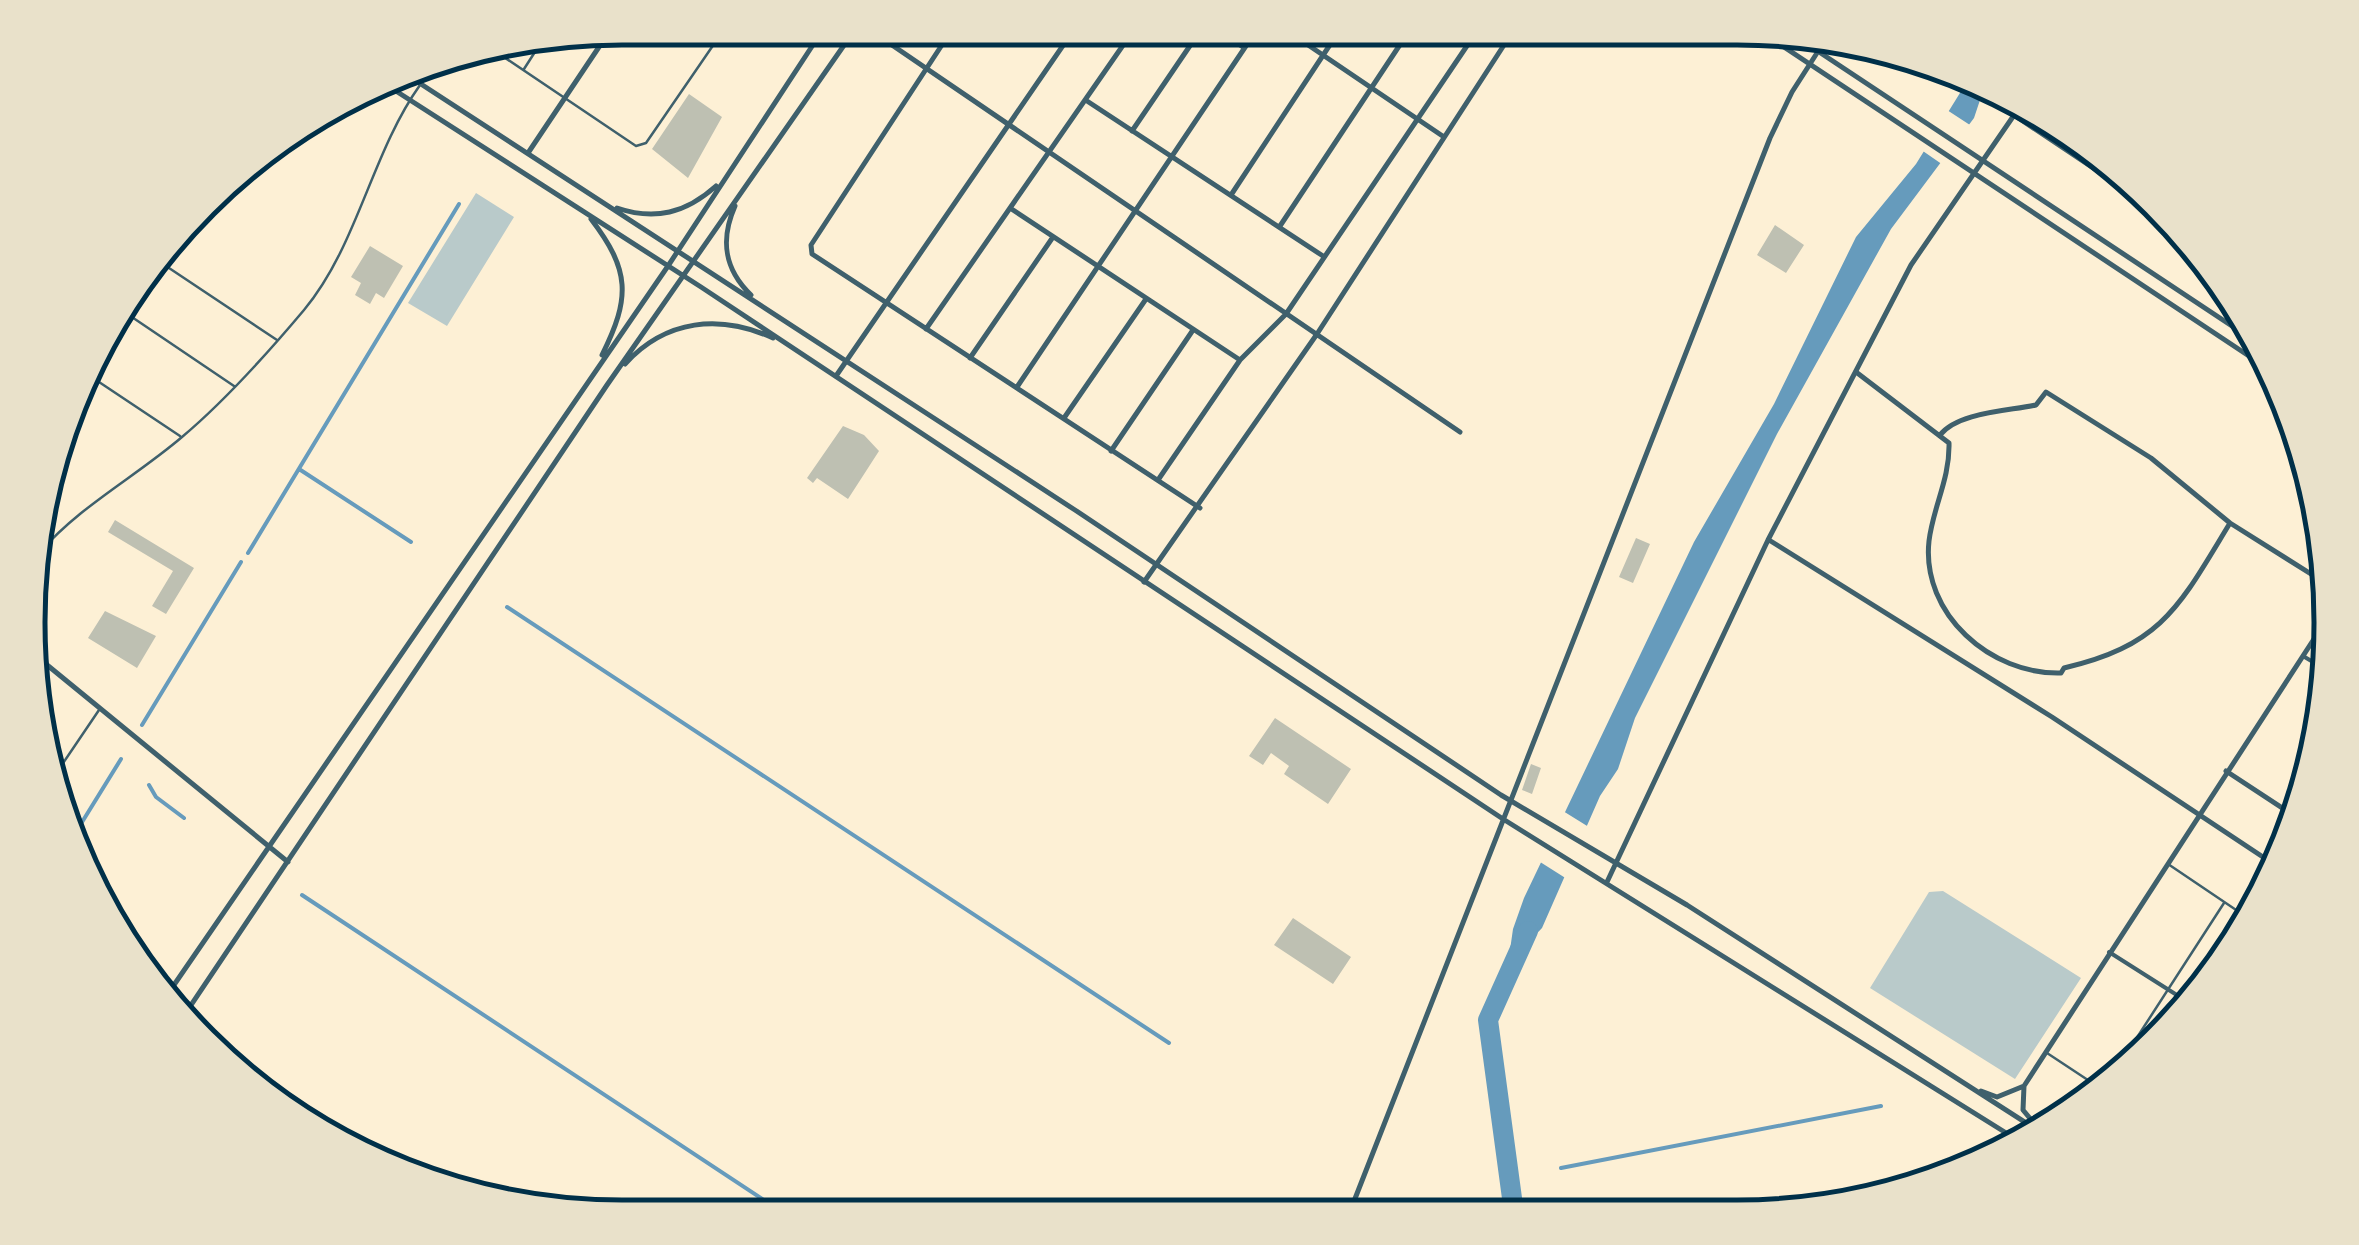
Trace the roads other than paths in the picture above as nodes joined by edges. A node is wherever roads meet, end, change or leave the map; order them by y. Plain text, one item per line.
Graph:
1 (713, 45) edge
2 (813, 45) edge
3 (844, 45) edge
4 (892, 45) edge
5 (942, 45) edge
6 (1063, 45) edge
7 (1124, 45) edge
8 (1190, 45) edge
9 (1240, 45) edge
10 (1309, 45) edge
11 (1330, 45) edge
12 (1400, 45) edge
13 (1467, 45) edge
14 (1504, 45) edge
15 (600, 46) edge
16 (1243, 47) joint
17 (1785, 47) edge
18 (535, 52) edge
19 (1818, 52) joint
20 (1324, 55) junction
21 (504, 57) edge
22 (1810, 63) junction
23 (927, 68) junction
24 (523, 70) junction
25 (420, 84) joint
26 (1371, 88) junction
27 (396, 92) edge
28 (565, 98) junction
29 (409, 100) junction
30 (1087, 101) junction
31 (2013, 116) edge
32 (1417, 118) junction
33 (2023, 121) edge
34 (1011, 126) junction
35 (1132, 131) junction
36 (1444, 137) junction
37 (528, 153) junction
38 (1051, 153) junction
39 (1174, 158) junction
40 (1984, 160) junction
41 (2091, 167) edge
42 (1975, 172) junction
43 (722, 181) junction
44 (742, 190) junction
45 (1231, 195) junction
46 (599, 200) junction
47 (1010, 208) junction
48 (1137, 211) junction
49 (586, 212) junction
50 (1279, 227) junction
51 (1053, 237) junction
52 (678, 250) junction
53 (1323, 256) junction
54 (694, 262) junction
55 (668, 266) junction
56 (1098, 266) junction
57 (168, 267) edge
58 (684, 276) junction
59 (1146, 300) junction
60 (886, 303) junction
61 (772, 313) junction
62 (1286, 314) junction
63 (132, 317) edge
64 (2232, 326) edge
65 (926, 329) junction
66 (1193, 330) junction
67 (1317, 334) junction
68 (277, 340) junction
69 (789, 346) junction
70 (2248, 355) edge
71 (970, 358) junction
72 (1240, 360) junction
73 (846, 361) junction
74 (1856, 372) junction
75 (592, 374) junction
76 (836, 376) junction
77 (98, 382) edge
78 (607, 385) junction
79 (234, 386) junction
80 (1017, 388) junction
81 (1064, 418) junction
82 (1460, 432) dead end
83 (1940, 436) junction
84 (182, 438) junction
85 (1111, 451) junction
86 (1158, 480) junction
87 (1200, 508) junction
88 (2230, 523) junction
89 (1768, 540) junction
90 (51, 542) edge
91 (1156, 564) junction
92 (2312, 575) edge
93 (1144, 582) junction
94 (2314, 640) edge
95 (2303, 656) junction
96 (2313, 662) edge
97 (47, 665) edge
98 (100, 709) junction
99 (63, 763) edge
100 (2226, 771) junction
101 (1510, 801) junction
102 (2283, 808) edge
103 (2197, 814) junction
104 (1503, 820) junction
105 (265, 848) junction
106 (2263, 858) edge
107 (288, 862) junction
108 (1616, 863) junction
109 (2166, 864) junction
110 (1605, 880) junction
111 (2224, 903) junction
112 (2237, 911) edge
113 (2109, 952) junction
114 (173, 985) edge
115 (2168, 990) junction
116 (2177, 996) edge
117 (191, 1006) edge
118 (2136, 1040) edge
119 (2046, 1052) junction
120 (2089, 1080) edge
121 (1966, 1084) junction
122 (2024, 1086) junction
123 (2030, 1120) edge
124 (2026, 1122) edge
125 (2005, 1133) edge
126 (1354, 1200) edge

1 - 28 lane
2 - 43 street
3 - 44 street
4 - 23 street
5 - 23 street
6 - 34 street
7 - 30 street
8 - 35 street
9 - 16 street
10 - 20 street
11 - 20 street
12 - 26 street
13 - 32 street
14 - 36 street
15 - 28 street
16 - 39 street
17 - 22 street
18 - 24 lane
19 - 22 street
19 - 40 street
20 - 26 street
20 - 45 street
21 - 24 lane
22 - 42 street
22 - 101 street
23 - 34 street
23 - 60 street
24 - 28 lane
25 - 29 lane
25 - 37 street
26 - 32 street
26 - 50 street
27 - 29 street
28 - 37 street
29 - 49 street
29 - 68 lane
30 - 35 street
30 - 38 street
31 - 40 street
32 - 36 street
32 - 53 street
33 - 41 street
34 - 38 street
34 - 60 street
35 - 39 street
36 - 67 street
37 - 46 street
38 - 47 street
38 - 48 street
39 - 45 street
39 - 48 street
40 - 42 street
40 - 64 street
42 - 70 street
42 - 74 street
43 - 46 street
43 - 52 street
44 - 54 street
44 - 61 street
45 - 50 street
46 - 52 street
47 - 51 street
47 - 65 street
48 - 56 street
48 - 62 street
49 - 55 street
49 - 75 street
50 - 53 street
51 - 56 street
51 - 71 street
52 - 54 street
52 - 55 street
53 - 62 street
54 - 58 street
54 - 61 street
55 - 58 street
55 - 75 street
56 - 59 street
56 - 80 street
57 - 68 lane
58 - 69 street
58 - 78 street
59 - 66 street
59 - 81 street
60 - 65 street
60 - 73 street
61 - 73 street
62 - 67 street
62 - 72 street
63 - 79 lane
65 - 71 street
66 - 72 street
66 - 85 street
67 - 82 street
67 - 87 street
68 - 79 lane
69 - 76 street
69 - 78 street
71 - 80 street
72 - 86 street
73 - 76 street
73 - 91 street
74 - 83 street
74 - 89 street
75 - 105 street
76 - 93 street
77 - 84 lane
78 - 107 street
79 - 84 lane
80 - 81 street
81 - 85 street
83 - 88 street
83 - 88 street
84 - 90 lane
85 - 86 street
86 - 87 street
87 - 91 street
88 - 92 street
89 - 103 street
89 - 108 street
91 - 93 street
91 - 101 street
93 - 104 street
94 - 95 street
95 - 96 street
95 - 100 street
97 - 98 street
98 - 99 lane
98 - 105 street
100 - 102 street
100 - 103 street
101 - 104 street
101 - 108 street
103 - 106 street
103 - 109 street
104 - 110 street
104 - 126 street
105 - 107 street
105 - 114 street
107 - 117 street
108 - 110 street
108 - 121 street
109 - 111 lane
109 - 113 street
110 - 125 street
111 - 112 lane
111 - 115 lane
113 - 115 street
113 - 119 street
115 - 116 street
115 - 118 lane
119 - 120 lane
119 - 122 street
121 - 122 street
121 - 124 street
122 - 123 street

